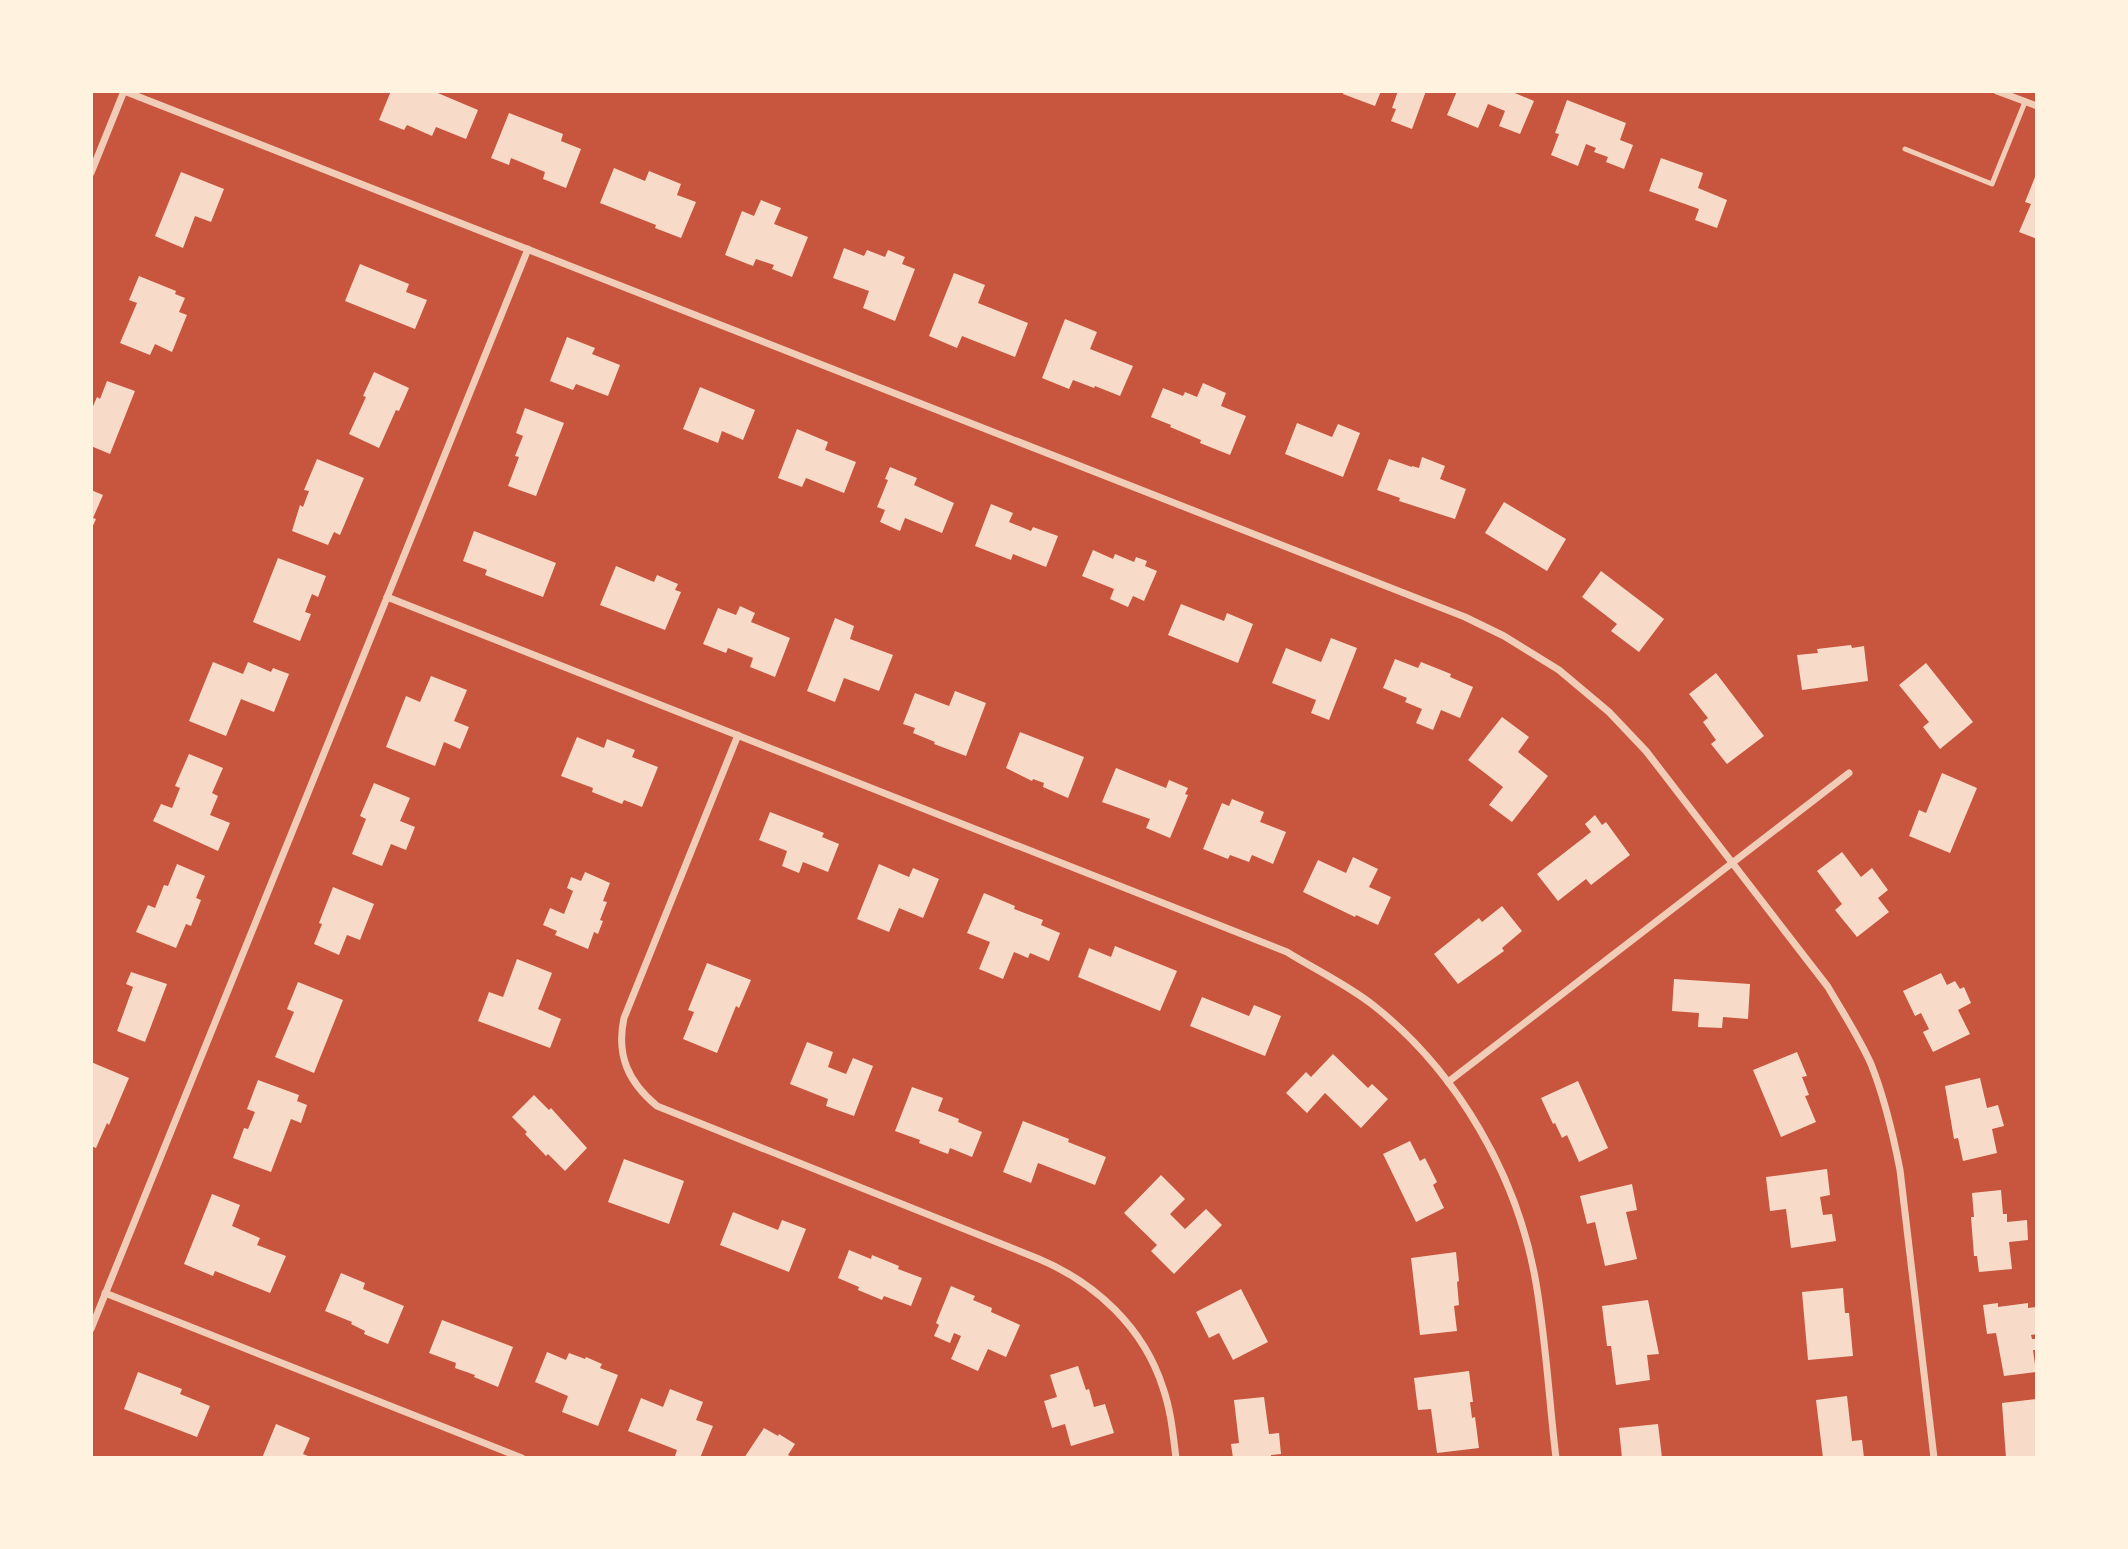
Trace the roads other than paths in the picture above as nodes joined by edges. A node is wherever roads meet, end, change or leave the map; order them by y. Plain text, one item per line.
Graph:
1 (124, 91) edge
2 (1997, 91) edge
3 (2025, 102) junction
4 (2037, 106) edge
5 (1905, 149) dead end
6 (91, 173) edge
7 (528, 249) junction
8 (387, 597) junction
9 (738, 735) junction
10 (1849, 773) dead end
11 (1731, 863) junction
12 (1448, 1082) junction
13 (106, 1293) junction
14 (91, 1329) edge
15 (522, 1458) edge
16 (1176, 1458) edge
17 (1556, 1458) edge
18 (1934, 1458) edge

1 - 6 street
1 - 7 street
2 - 3 street
3 - 4 street
3 - 5 lane
7 - 8 street
7 - 11 street
8 - 9 street
8 - 13 street
9 - 12 street
9 - 16 street
10 - 11 street
11 - 12 street
11 - 18 street
12 - 17 street
13 - 14 street
13 - 15 street

